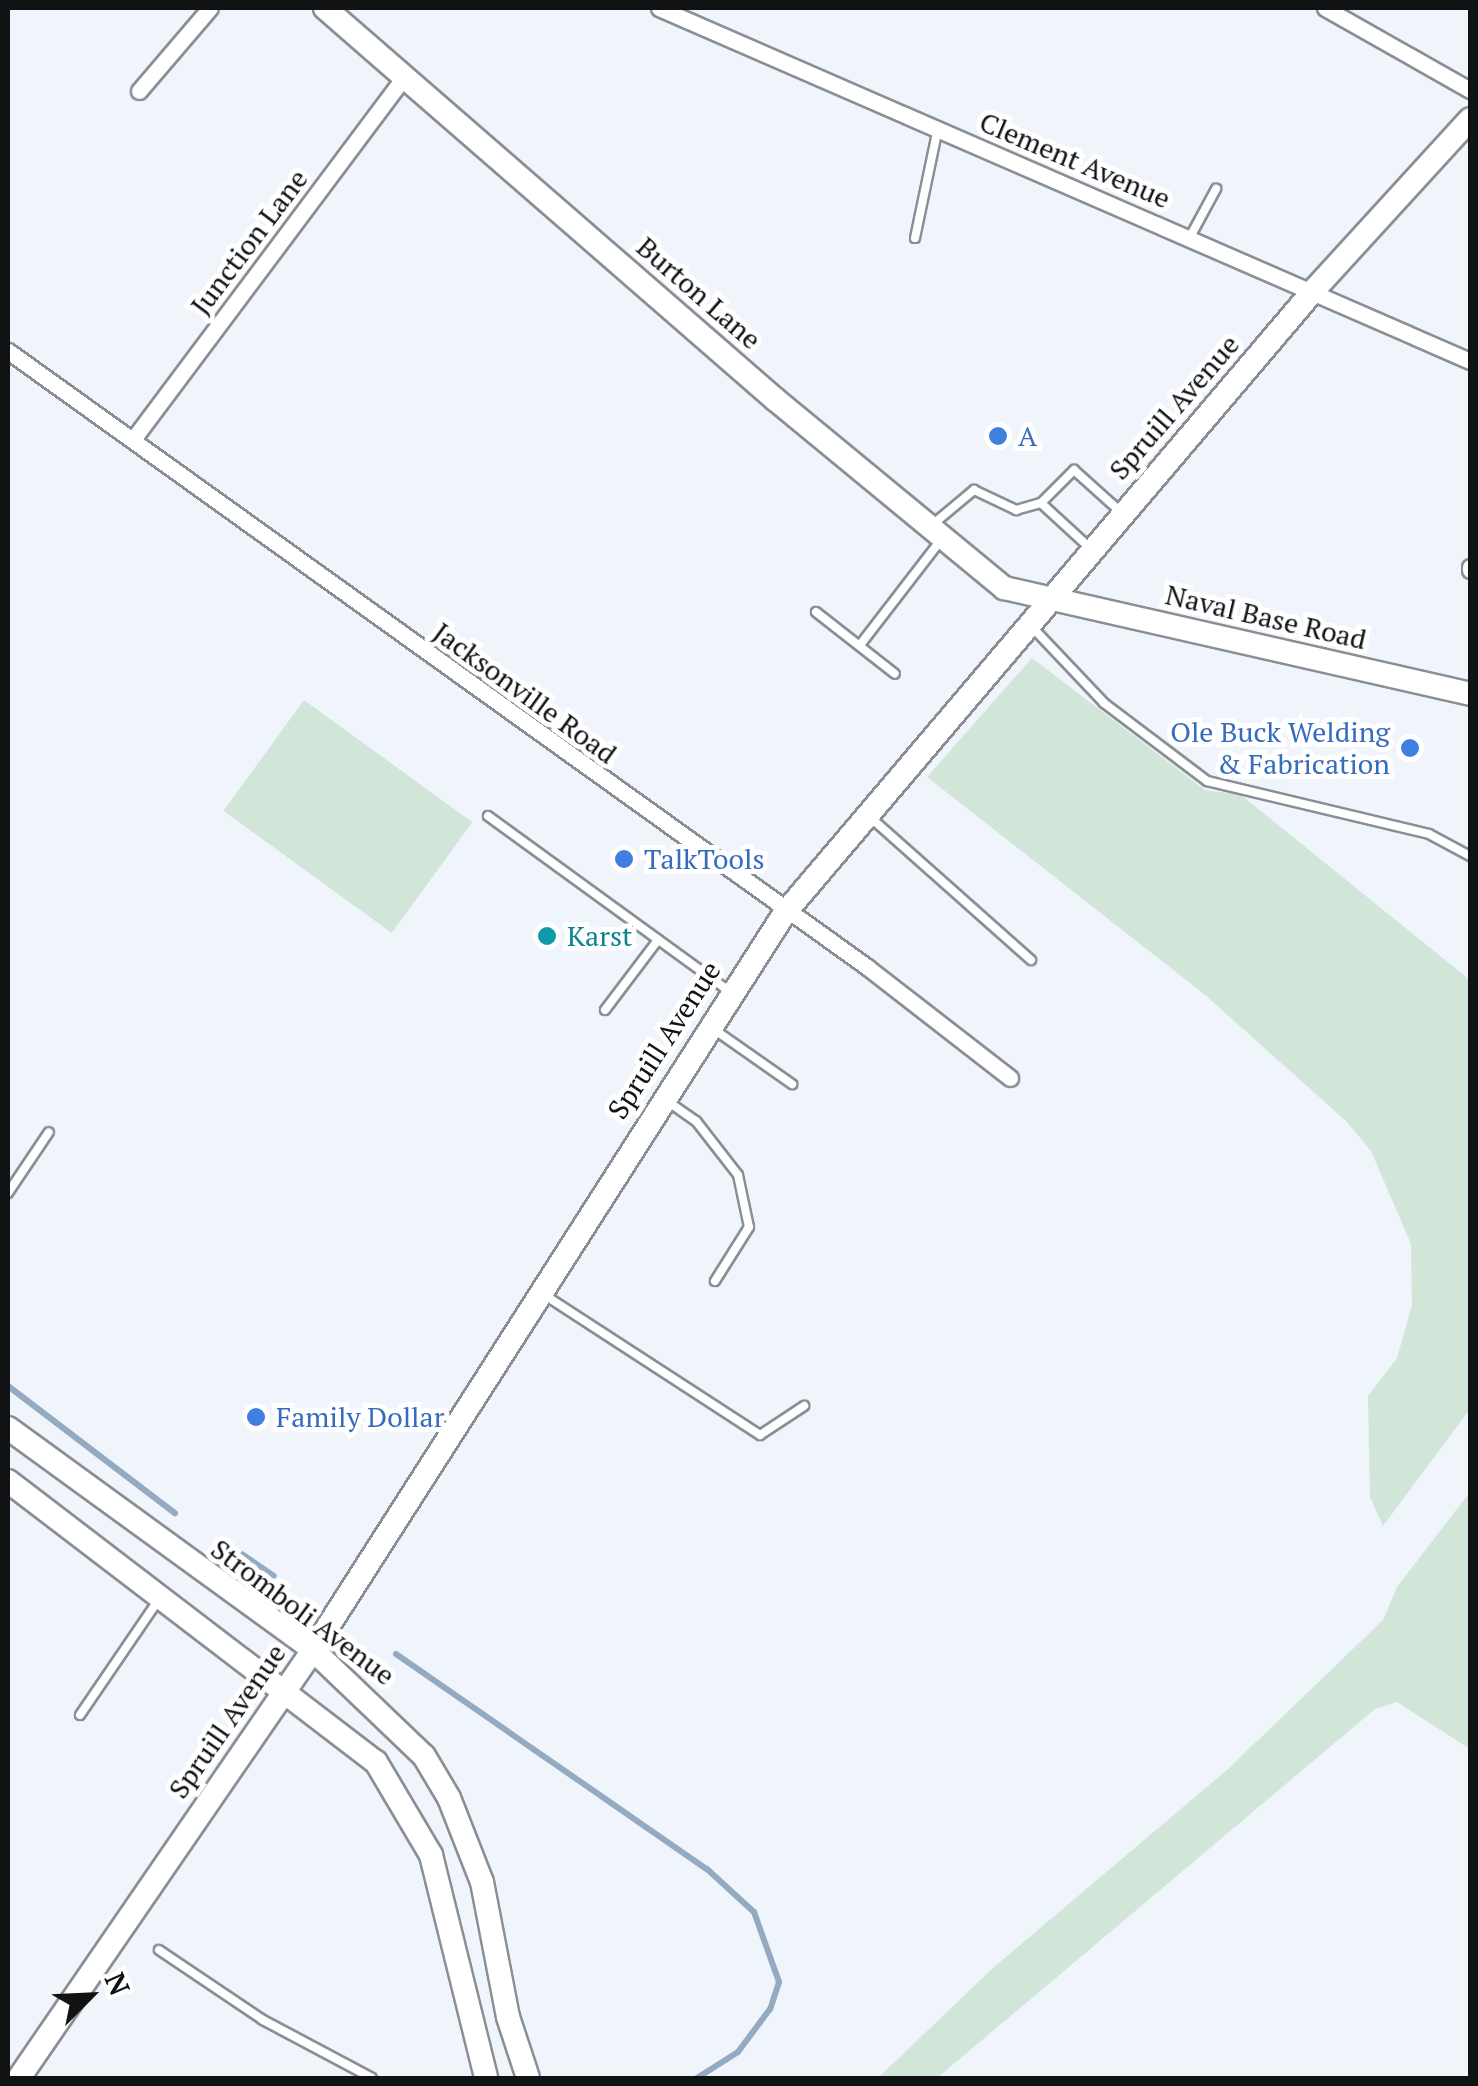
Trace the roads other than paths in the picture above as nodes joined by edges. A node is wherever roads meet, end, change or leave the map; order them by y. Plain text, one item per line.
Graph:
1 (210, 8) edge
2 (324, 8) edge
3 (658, 8) edge
4 (1325, 8) edge
5 (404, 76) junction
6 (1470, 90) edge
7 (140, 91) dead end
8 (1470, 119) edge
9 (938, 128) junction
10 (1216, 189) dead end
11 (1190, 237) junction
12 (916, 238) dead end
13 (1314, 290) junction
14 (8, 351) edge
15 (1470, 361) edge
16 (134, 438) junction
17 (1041, 503) junction
18 (1122, 513) junction
19 (936, 532) junction
20 (1091, 549) junction
21 (1048, 598) junction
22 (816, 612) dead end
23 (1028, 622) junction
24 (860, 645) junction
25 (895, 674) dead end
26 (1470, 694) edge
27 (868, 815) junction
28 (488, 816) dead end
29 (1470, 856) edge
30 (784, 914) junction
31 (658, 940) junction
32 (1031, 960) dead end
33 (730, 992) junction
34 (605, 1010) dead end
35 (708, 1026) junction
36 (1010, 1078) dead end
37 (792, 1084) dead end
38 (662, 1098) junction
39 (50, 1132) dead end
40 (8, 1193) edge
41 (715, 1281) dead end
42 (540, 1292) junction
43 (804, 1406) dead end
44 (8, 1428) edge
45 (8, 1480) edge
46 (162, 1595) junction
47 (313, 1650) junction
48 (286, 1687) junction
49 (80, 1715) dead end
50 (159, 1950) dead end
51 (20, 2078) edge
52 (372, 2078) edge
53 (486, 2078) edge
54 (528, 2078) edge

1 - 7 street
2 - 5 street, Burton Lane
3 - 9 street, Clement Avenue
4 - 6 street
5 - 16 street, Junction Lane
5 - 19 street, Burton Lane
8 - 13 street, Spruill Avenue
9 - 11 street, Clement Avenue
9 - 12 lane
10 - 11 lane
11 - 13 street, Clement Avenue
13 - 15 street, Clement Avenue
13 - 18 street, Spruill Avenue
14 - 16 street, Jacksonville Road
16 - 30 street, Jacksonville Road
17 - 18 lane
17 - 19 lane
17 - 20 lane
18 - 20 street, Spruill Avenue
19 - 21 street, Burton Lane
19 - 24 lane
20 - 21 street, Spruill Avenue
21 - 23 street, Spruill Avenue
21 - 26 street, Naval Base Road
22 - 24 lane
23 - 27 street, Spruill Avenue
23 - 29 lane
24 - 25 lane
27 - 30 street, Spruill Avenue
27 - 32 lane
28 - 31 lane
30 - 33 street, Spruill Avenue
30 - 36 street, Jacksonville Road
31 - 33 lane
31 - 34 lane
33 - 35 street, Spruill Avenue
35 - 37 lane
35 - 38 street, Spruill Avenue
38 - 41 lane
38 - 42 street, Spruill Avenue
39 - 40 lane
42 - 43 lane
42 - 47 street, Spruill Avenue
44 - 47 street, Stromboli Avenue
45 - 46 street
46 - 48 street
46 - 49 lane
47 - 48 street, Spruill Avenue
47 - 54 street, Stromboli Avenue
48 - 51 street, Spruill Avenue
48 - 53 street
50 - 52 lane

